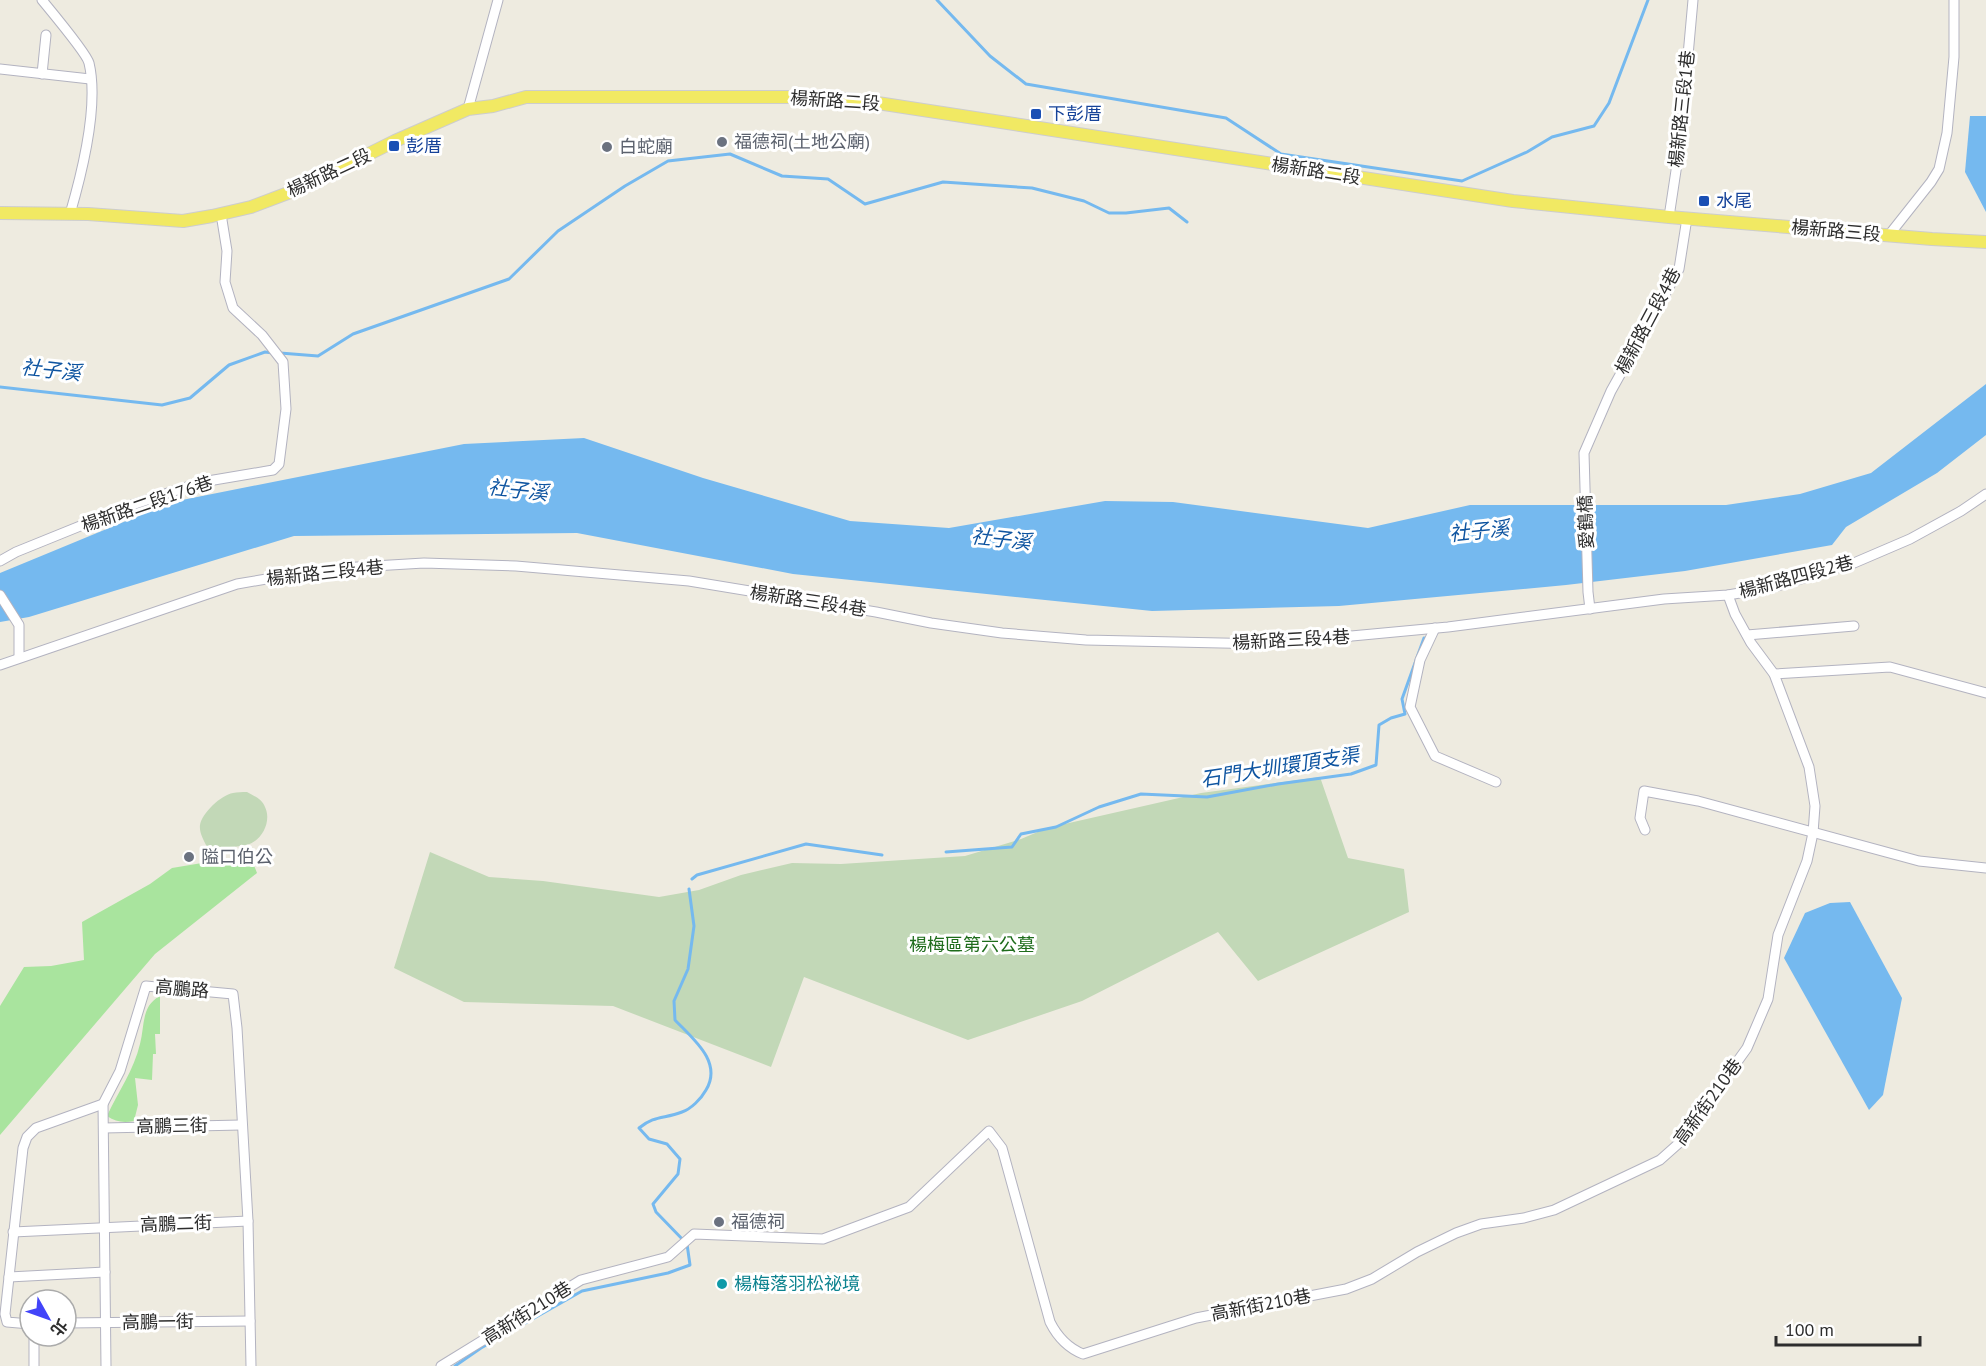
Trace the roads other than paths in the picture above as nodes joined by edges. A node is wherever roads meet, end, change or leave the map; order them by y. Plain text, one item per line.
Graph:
1 (42, 0) edge
2 (498, 0) edge
3 (1693, 0) edge
4 (1954, 0) edge
5 (46, 35) dead end
6 (0, 69) edge
7 (42, 74) junction
8 (90, 79) junction
9 (468, 109) junction
10 (0, 213) edge
11 (70, 214) junction
12 (221, 214) junction
13 (1669, 217) junction
14 (1687, 218) junction
15 (1889, 235) junction
16 (1986, 242) edge
17 (1584, 453) joint
18 (1986, 494) edge
19 (0, 561) edge
20 (0, 595) edge
21 (1728, 595) junction
22 (1590, 609) junction
23 (1854, 626) dead end
24 (1435, 628) junction
25 (1747, 635) junction
26 (19, 657) junction
27 (0, 664) edge
28 (1774, 674) junction
29 (1986, 693) edge
30 (1496, 782) dead end
31 (1645, 830) dead end
32 (1813, 833) junction
33 (1986, 868) edge
34 (103, 1104) junction
35 (241, 1125) junction
36 (104, 1128) junction
37 (248, 1221) junction
38 (104, 1227) junction
39 (13, 1232) junction
40 (105, 1272) junction
41 (9, 1277) junction
42 (249, 1321) junction
43 (106, 1322) junction
44 (18, 1323) edge
45 (78, 1323) edge
46 (34, 1348) edge
47 (34, 1366) edge
48 (106, 1366) edge
49 (252, 1366) edge
50 (441, 1366) edge

1 - 8 street
2 - 9 street
3 - 13 street, 楊新路三段1巷
4 - 15 street
5 - 7 street
6 - 7 street
7 - 8 street
8 - 11 street
9 - 12 main road, 楊新路二段
9 - 13 main road, 楊新路二段
10 - 11 main road, 楊新路二段
11 - 12 main road, 楊新路二段
12 - 19 street, 楊新路二段176巷
13 - 14 main road, 楊新路二段
14 - 15 main road, 楊新路三段
14 - 17 street, 楊新路三段4巷
15 - 16 main road, 楊新路三段
17 - 22 street, 愛鶴橋
18 - 21 street, 楊新路四段2巷
20 - 26 street
21 - 22 street, 楊新路四段2巷
21 - 25 street, 高新街210巷
22 - 24 street, 楊新路三段4巷
23 - 25 street
24 - 26 street, 楊新路三段4巷
24 - 30 street
25 - 28 street, 高新街210巷
26 - 27 street, 楊新路三段4巷
28 - 29 street
28 - 32 street, 高新街210巷
31 - 32 street
32 - 33 street
32 - 50 street, 高新街210巷
34 - 35 street, 高鵬路
34 - 36 street, 高鵬路
34 - 39 street
35 - 36 street, 高鵬三街
35 - 37 street, 高鵬路
36 - 38 street, 高鵬路
37 - 38 street, 高鵬二街
37 - 42 street, 高鵬路
38 - 39 street, 高鵬二街
38 - 40 street, 高鵬路
39 - 41 street
40 - 41 street
40 - 43 street, 高鵬路
41 - 44 street
42 - 43 street, 高鵬一街
42 - 49 street, 高鵬路
43 - 45 street, 高鵬一街
43 - 48 street, 高鵬路
46 - 47 street

